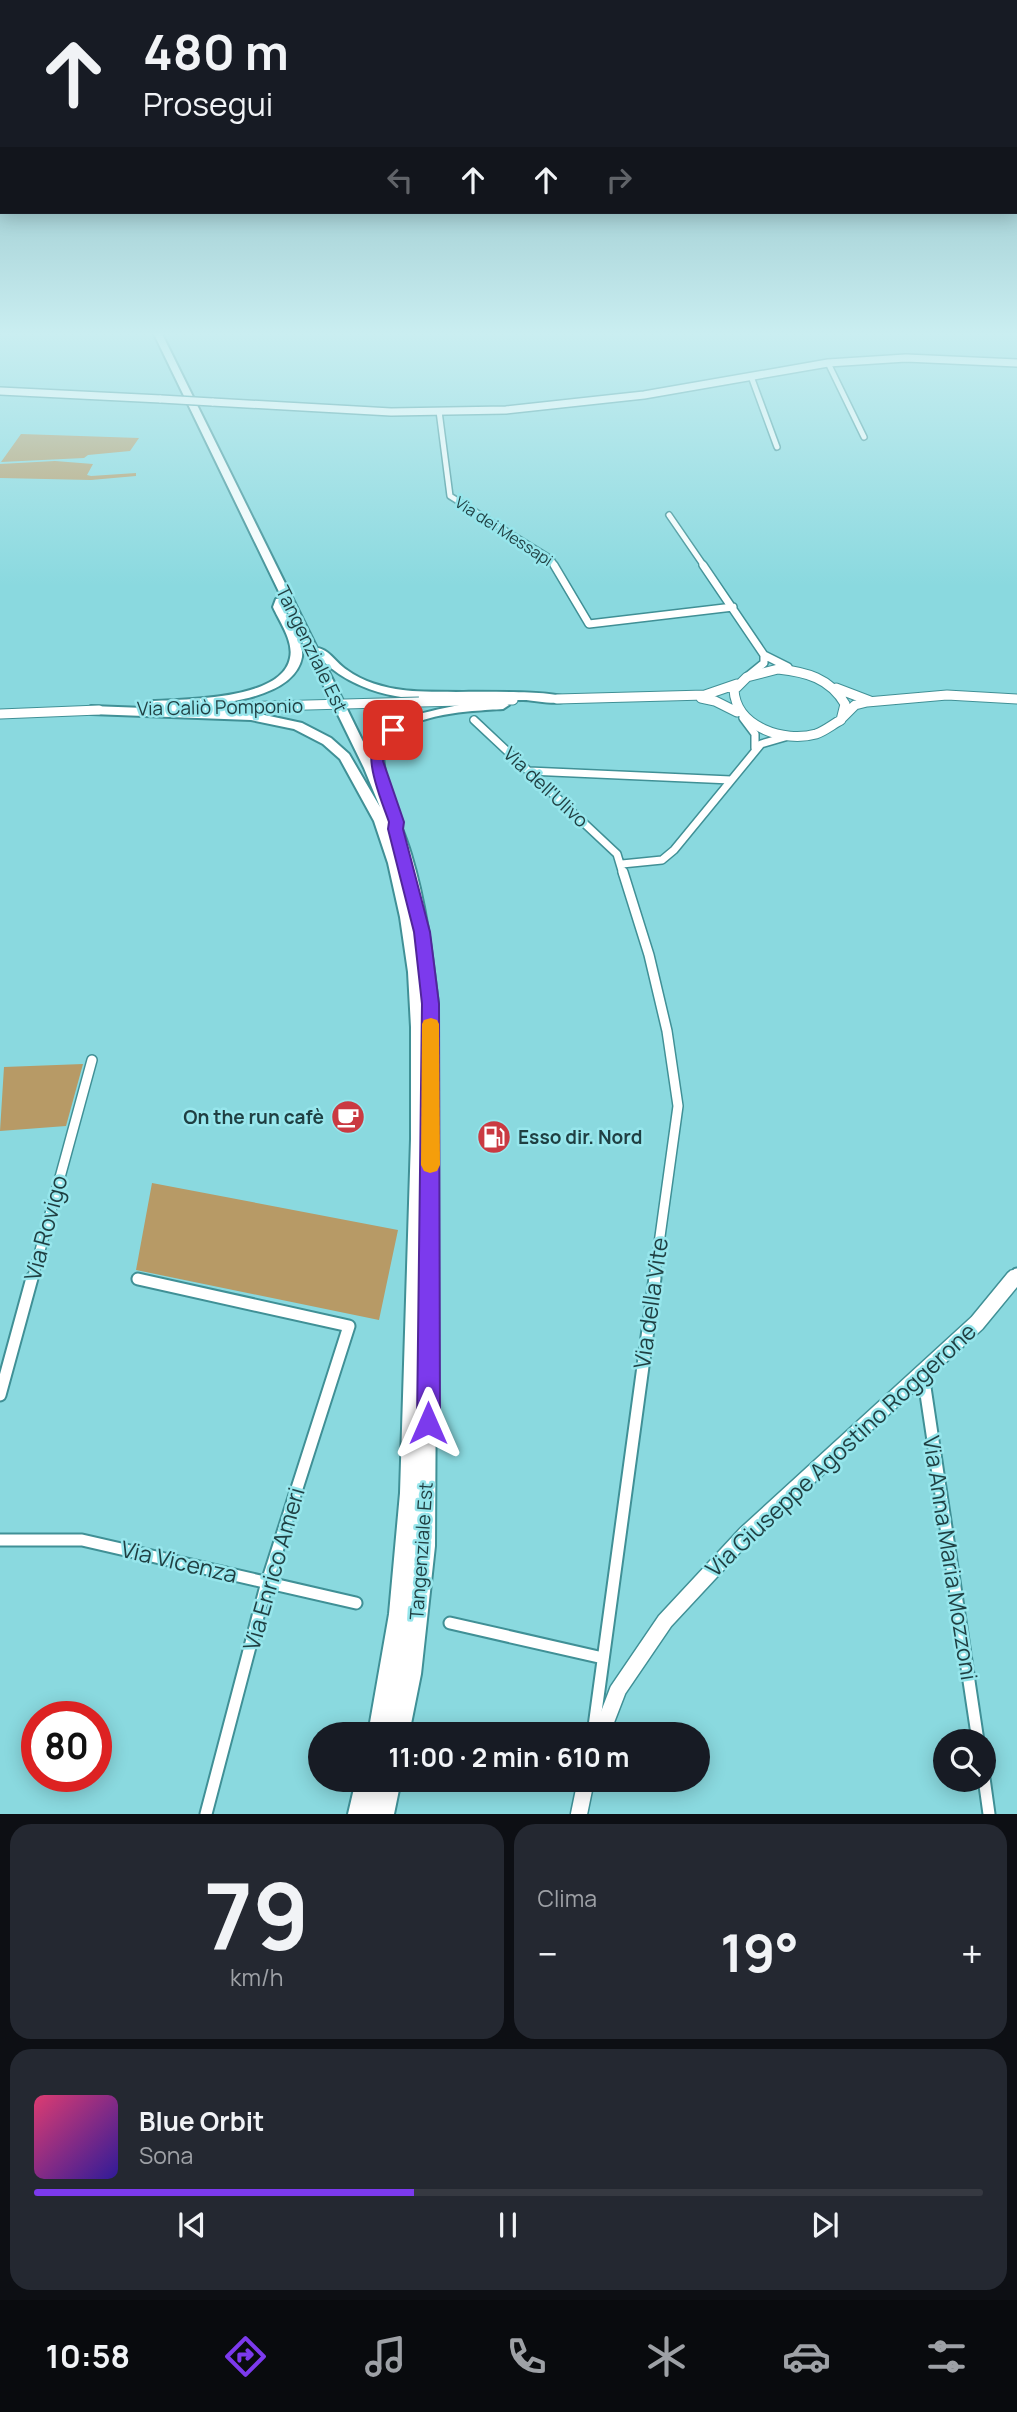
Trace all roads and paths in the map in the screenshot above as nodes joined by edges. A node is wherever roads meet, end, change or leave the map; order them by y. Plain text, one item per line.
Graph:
1 (192, 417) edge
2 (197, 417) edge
3 (440, 417) edge
4 (766, 417) edge
5 (854, 417) edge
6 (864, 437) dead end
7 (777, 447) dead end
8 (669, 515) dead end
9 (286, 604) junction
10 (733, 607) junction
11 (764, 655) junction
12 (801, 672) junction
13 (748, 676) junction
14 (737, 684) junction
15 (835, 688) junction
16 (678, 696) junction
17 (564, 699) junction
18 (577, 699) junction
19 (1017, 699) edge
20 (876, 701) junction
21 (88, 710) junction
22 (0, 713) edge
23 (740, 715) junction
24 (474, 720) dead end
25 (841, 720) junction
26 (788, 736) junction
27 (754, 751) junction
28 (529, 771) junction
29 (731, 780) junction
30 (389, 825) junction
31 (617, 854) joint
32 (622, 864) junction
33 (92, 1060) dead end
34 (1017, 1274) edge
35 (138, 1279) dead end
36 (922, 1374) junction
37 (0, 1395) edge
38 (0, 1540) edge
39 (267, 1582) junction
40 (356, 1603) dead end
41 (450, 1623) dead end
42 (603, 1658) junction
43 (382, 1722) edge
44 (400, 1722) edge
45 (595, 1722) edge
46 (606, 1722) edge
47 (976, 1729) edge
48 (366, 1792) edge
49 (387, 1792) edge
50 (584, 1792) edge
51 (986, 1792) edge
52 (206, 1814) edge
53 (360, 1814) edge
54 (382, 1814) edge
55 (579, 1814) edge
56 (989, 1814) edge

1 - 9 highway, Tangenziale Est
2 - 9 highway, Tangenziale Est
3 - 10 street, Via dei Messapi
4 - 7 street
5 - 6 street
8 - 10 street
9 - 17 highway
9 - 21 highway
9 - 30 highway, Tangenziale Est
10 - 11 street
11 - 12 street
11 - 13 street
12 - 13 street, Via Caliò Pomponio
12 - 15 street, Via Caliò Pomponio
13 - 14 street, Via Caliò Pomponio
14 - 16 street, Via Caliò Pomponio
14 - 23 street
15 - 20 street, Via Caliò Pomponio
15 - 25 street
16 - 18 street, Via Caliò Pomponio
16 - 23 street, Via Caliò Pomponio
17 - 18 street, Via Caliò Pomponio
17 - 21 street, Via Caliò Pomponio, bridge
18 - 30 highway
19 - 20 street, Via Caliò Pomponio
20 - 25 street, Via Caliò Pomponio
21 - 22 street, Via Caliò Pomponio
21 - 30 highway
23 - 26 street, Via Caliò Pomponio
23 - 27 street
24 - 28 street, Via dell'Ulivo
25 - 26 street, Via Caliò Pomponio
26 - 27 street
27 - 29 street
28 - 29 street
28 - 31 street, Via dell'Ulivo
29 - 32 street
30 - 43 highway, Tangenziale Est
30 - 44 highway, Tangenziale Est
31 - 32 street, Via della Vite
32 - 42 street, Via della Vite
33 - 37 street, Via Rovigo
34 - 36 street, Via Giuseppe Agostino Roggerone
35 - 39 street, Via Enrico Ameri
36 - 46 street, Via Giuseppe Agostino Roggerone
36 - 47 street, Via Anna Maria Mozzoni
38 - 39 street, Via Vicenza
39 - 40 street, Via Vicenza
39 - 52 street, Via Enrico Ameri
41 - 42 street
42 - 45 street, Via della Vite
48 - 53 highway
49 - 54 highway
50 - 55 street
51 - 56 street

